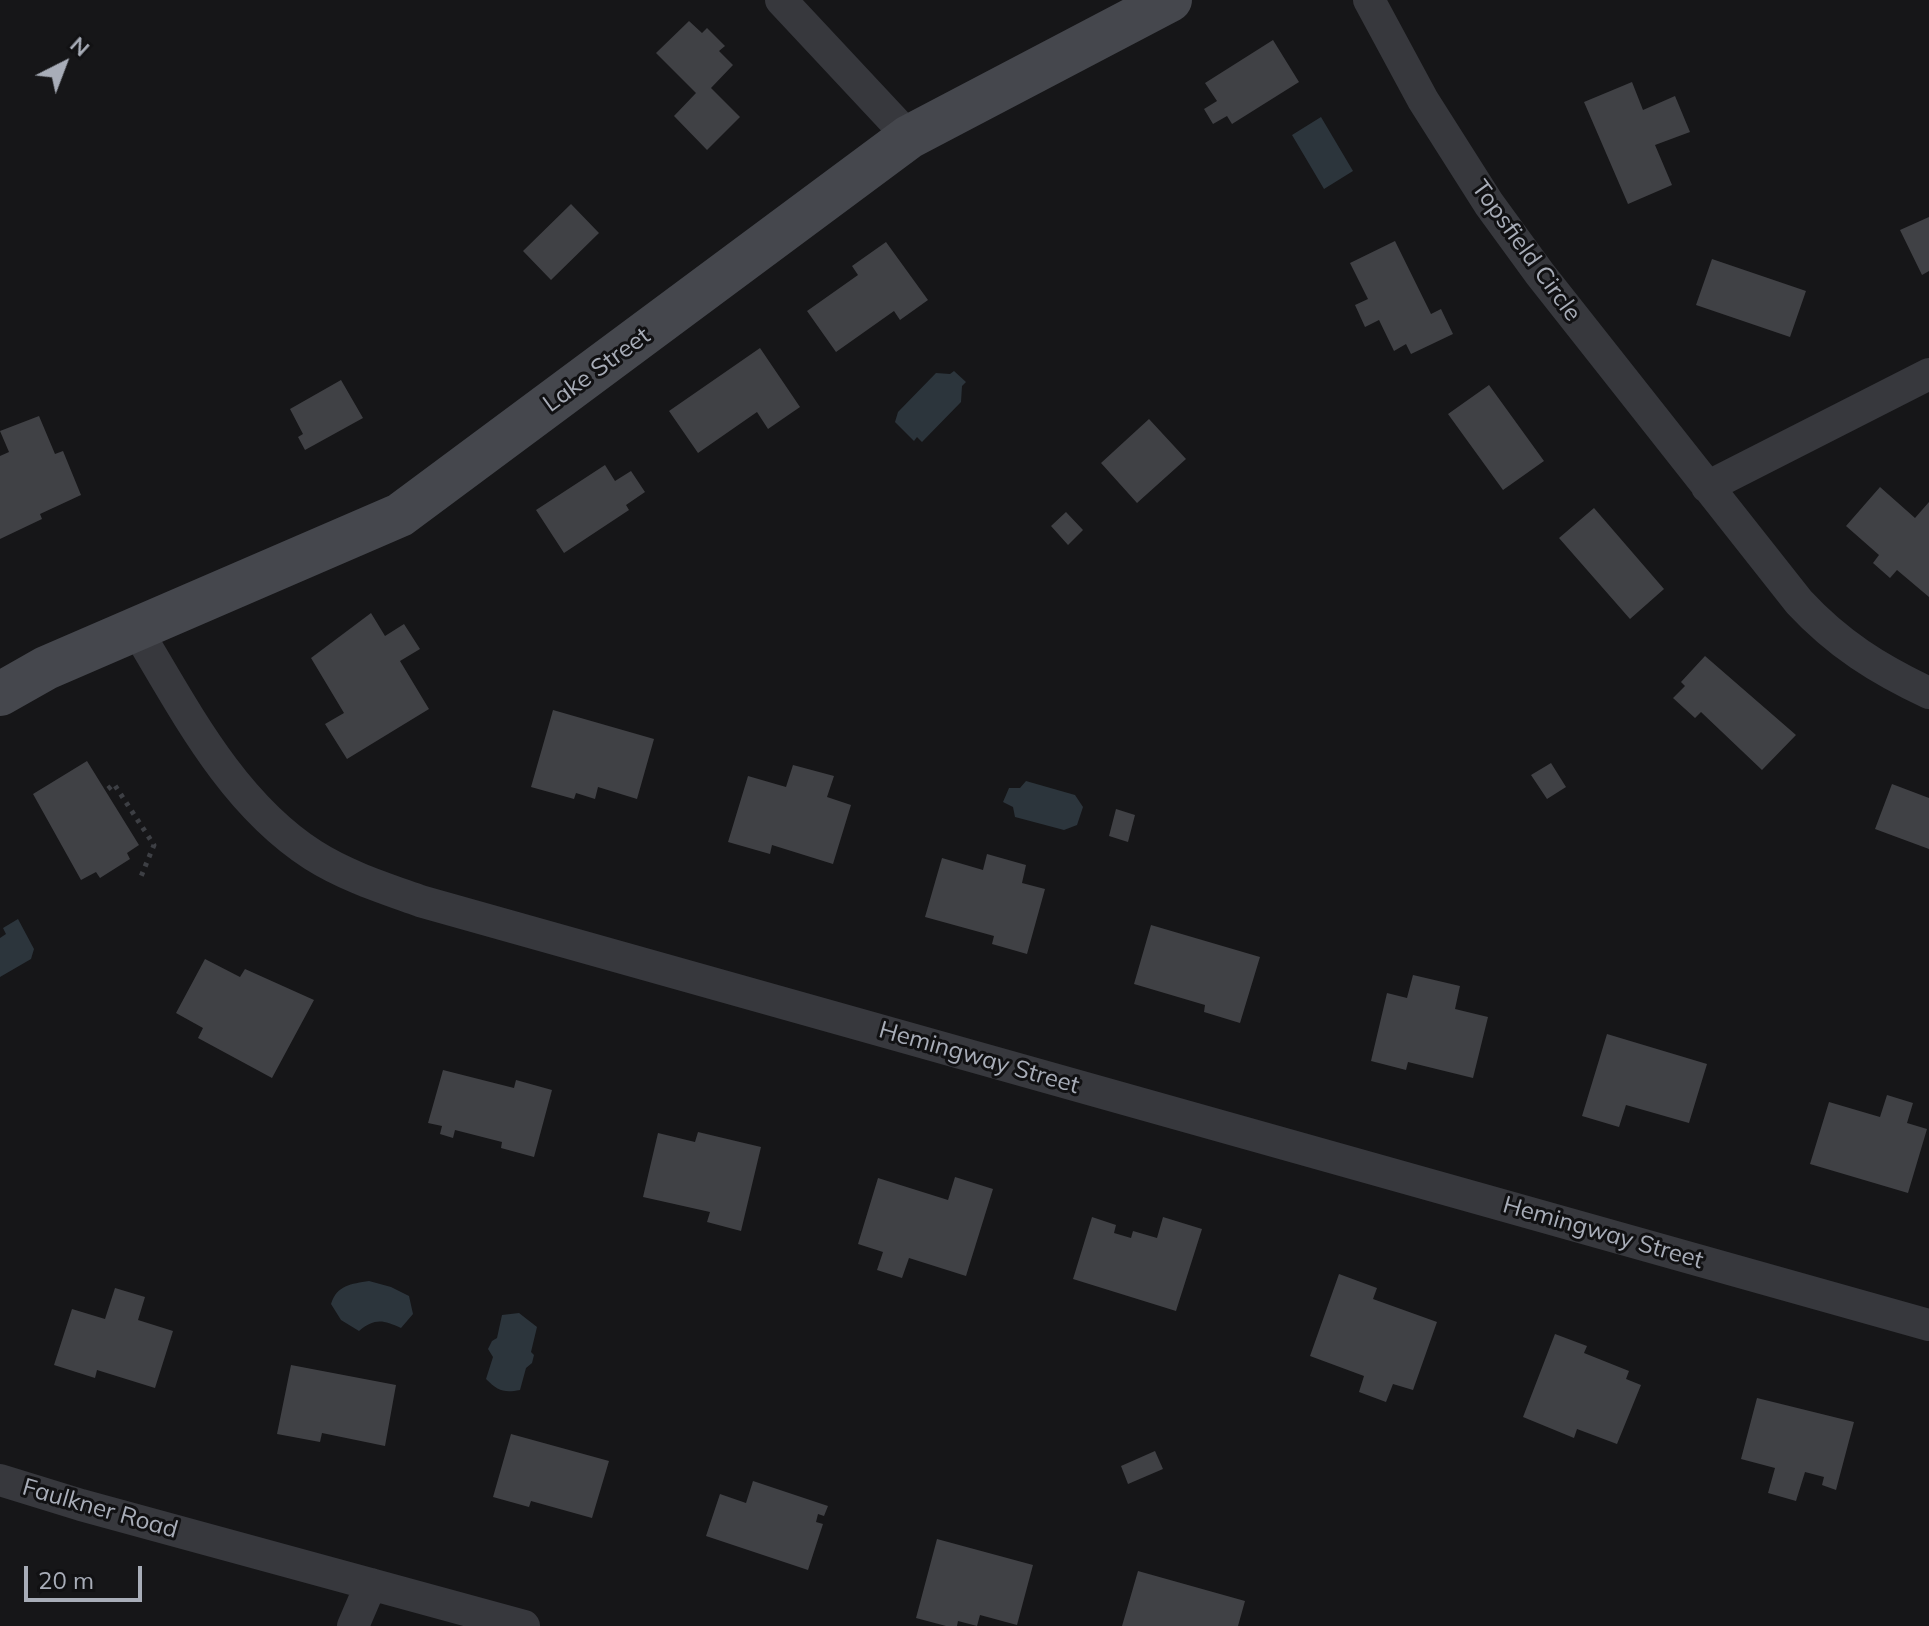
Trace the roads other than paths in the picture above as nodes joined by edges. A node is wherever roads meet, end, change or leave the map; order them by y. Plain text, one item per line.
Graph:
1 (781, 0) edge
2 (1170, 0) edge
3 (1369, 0) edge
4 (909, 137) junction
5 (1929, 374) edge
6 (1707, 487) junction
7 (136, 629) junction
8 (1929, 693) edge
9 (0, 694) edge
10 (1929, 1325) edge
11 (0, 1480) edge
12 (371, 1584) junction
13 (353, 1626) edge
14 (524, 1626) edge

1 - 4 street
2 - 4 main road, Lake Street
3 - 6 street, Topsfield Circle
4 - 7 main road, Lake Street
5 - 6 street
6 - 8 street, Topsfield Circle
7 - 9 main road, Lake Street
7 - 10 street, Hemingway Street
11 - 12 street, Faulkner Road
12 - 13 street
12 - 14 street, Faulkner Road

